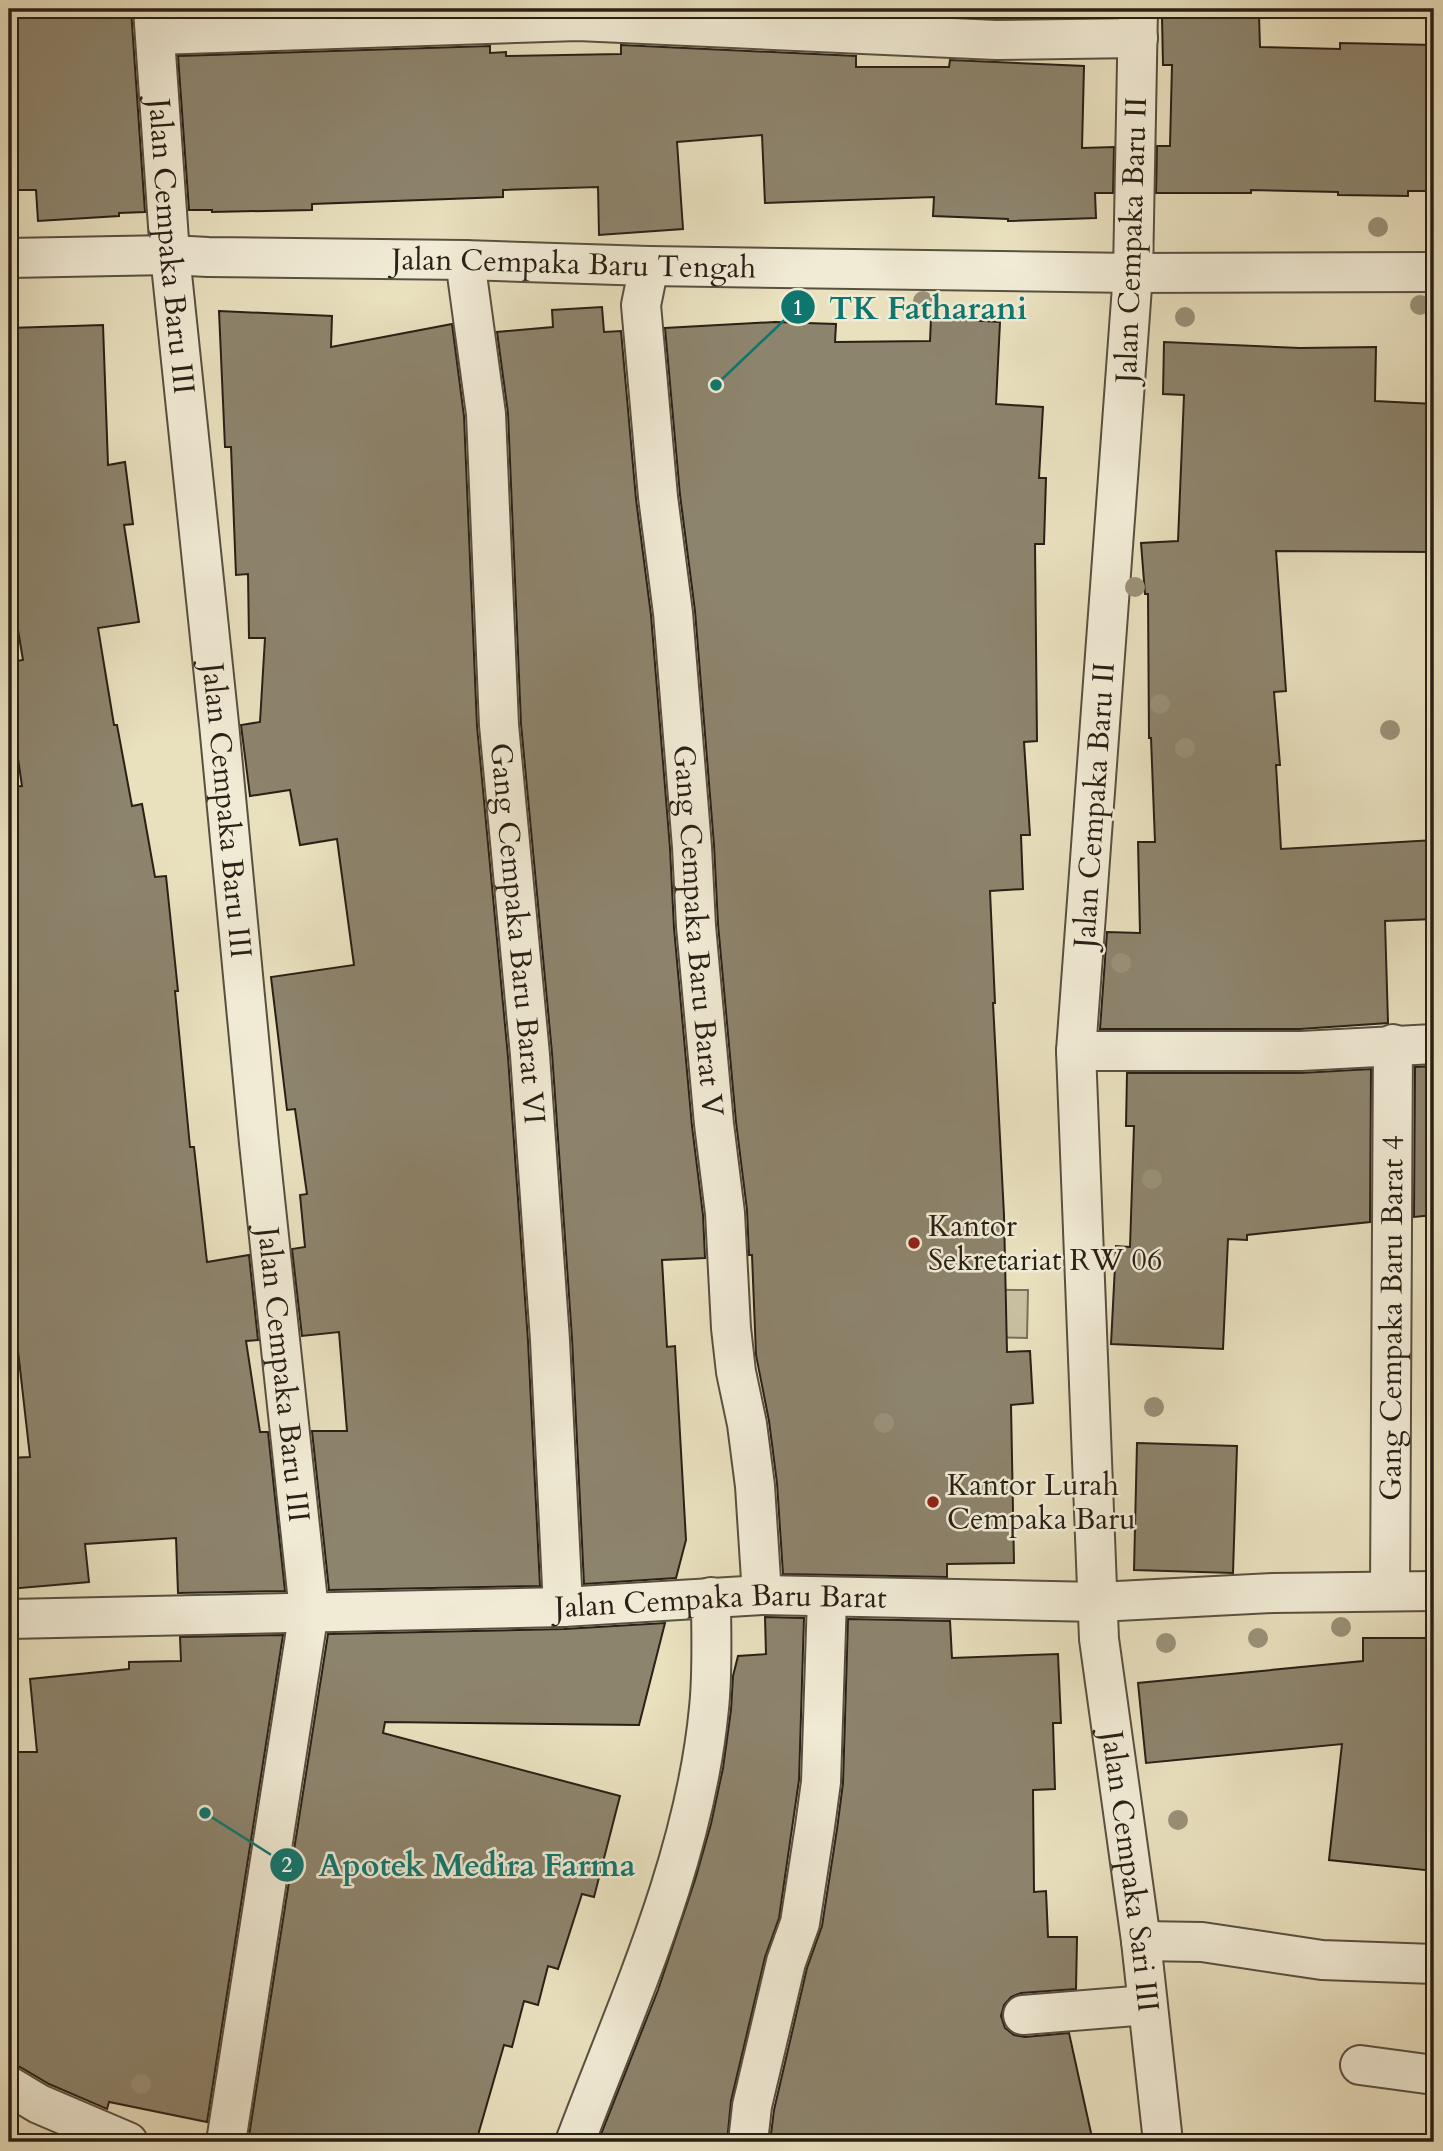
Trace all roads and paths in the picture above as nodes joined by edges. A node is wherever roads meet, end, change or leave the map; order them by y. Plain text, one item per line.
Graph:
1 (154, 22) edge
2 (1138, 23) edge
3 (170, 255) junction
4 (9, 258) edge
5 (465, 260) junction
6 (649, 266) junction
7 (1434, 271) edge
8 (1133, 273) junction
9 (1393, 1044) junction
10 (1434, 1044) edge
11 (1076, 1051) junction
12 (1390, 1591) junction
13 (1434, 1591) edge
14 (762, 1595) junction
15 (710, 1597) junction
16 (827, 1598) junction
17 (1098, 1602) junction
18 (563, 1607) junction
19 (309, 1611) junction
20 (9, 1619) edge
21 (1141, 1941) junction
22 (1434, 1964) edge
23 (1147, 2005) junction
24 (1023, 2015) dead end
25 (1360, 2065) dead end
26 (1434, 2075) edge
27 (9, 2086) edge
28 (128, 2142) edge
29 (226, 2142) edge
30 (575, 2142) edge
31 (748, 2142) edge
32 (1163, 2142) edge

1 - 2 street
1 - 3 street, Jalan Cempaka Baru III
2 - 8 street, Jalan Cempaka Baru II
3 - 4 street, Jalan Cempaka Baru Tengah
3 - 5 street, Jalan Cempaka Baru Tengah
3 - 19 street, Jalan Cempaka Baru III
5 - 6 street, Jalan Cempaka Baru Tengah
5 - 18 street, Gang Cempaka Baru Barat VI
6 - 8 street, Jalan Cempaka Baru Tengah
6 - 14 street, Gang Cempaka Baru Barat V
7 - 8 street, Jalan Cempaka Baru Tengah
8 - 11 street, Jalan Cempaka Baru II
9 - 10 street
9 - 11 street
9 - 12 street, Gang Cempaka Baru Barat 4
11 - 17 street, Jalan Cempaka Baru II
12 - 13 street, Jalan Cempaka Baru Barat
12 - 17 street, Jalan Cempaka Baru Barat
14 - 15 street, Jalan Cempaka Baru Barat
14 - 16 street, Jalan Cempaka Baru Barat
15 - 18 street, Jalan Cempaka Baru Barat
15 - 30 street
16 - 17 street, Jalan Cempaka Baru Barat
16 - 31 street
17 - 21 street, Jalan Cempaka Sari III
18 - 19 street, Jalan Cempaka Baru Barat
19 - 20 street, Jalan Cempaka Baru Barat
19 - 29 street, Jalan Cempaka Baru III
21 - 22 street
21 - 23 street, Jalan Cempaka Sari III
23 - 24 street
23 - 32 street, Jalan Cempaka Sari III
25 - 26 street
27 - 28 street

